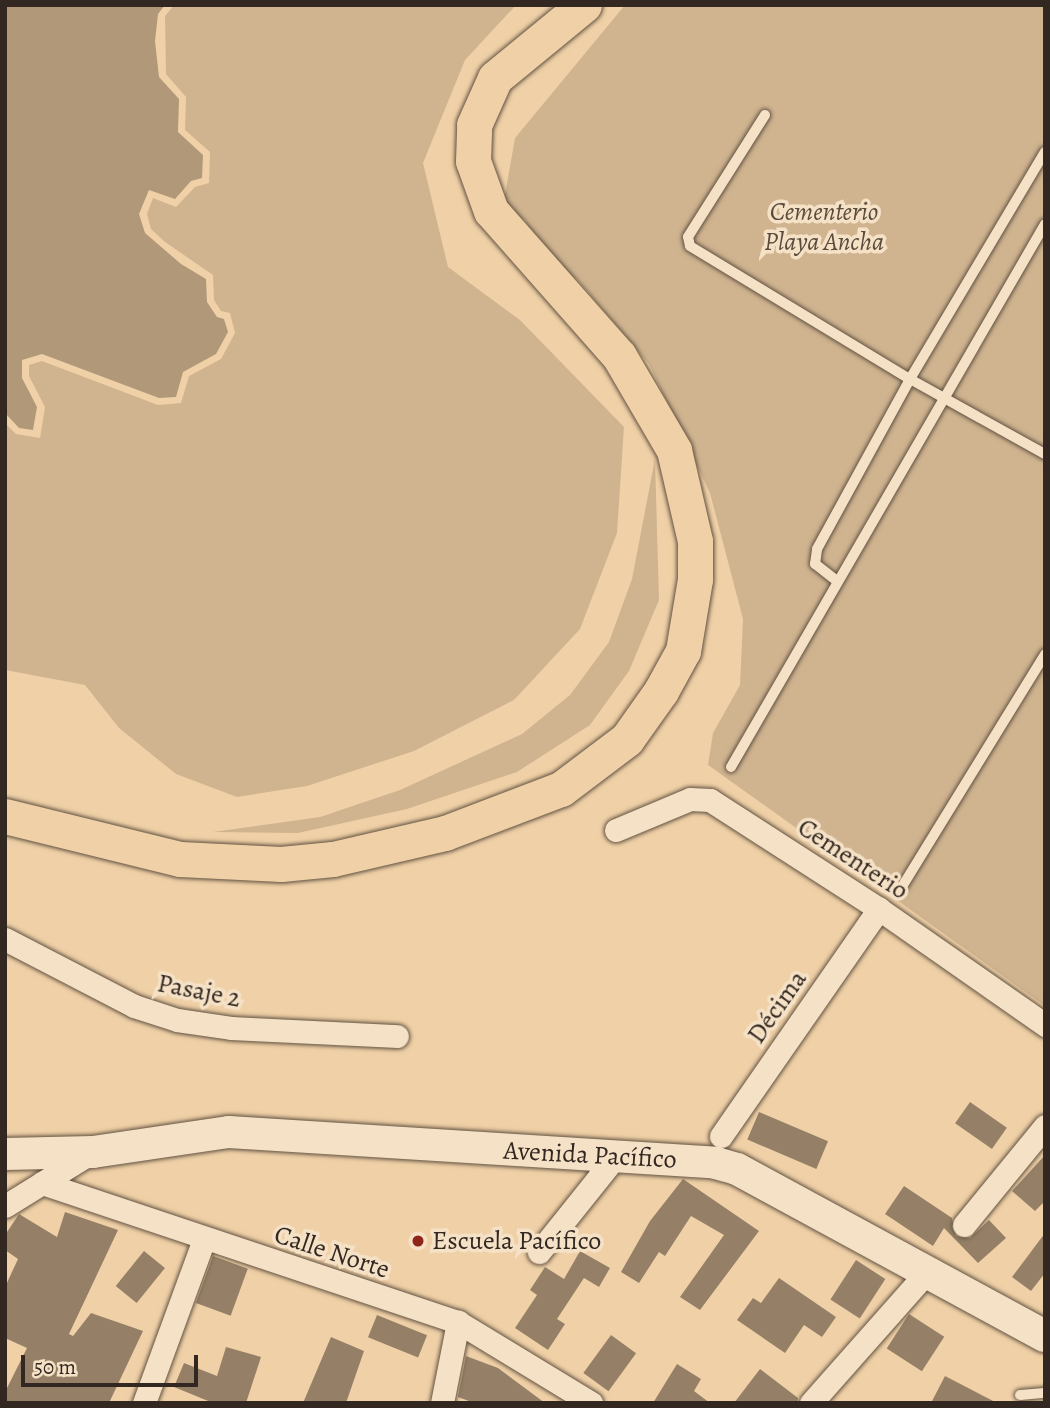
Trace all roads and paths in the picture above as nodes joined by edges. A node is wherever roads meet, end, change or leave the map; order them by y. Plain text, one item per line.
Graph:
1 (584, 5) edge
2 (765, 116) dead end
3 (1045, 152) edge
4 (1045, 224) edge
5 (910, 379) junction
6 (943, 397) junction
7 (1045, 454) edge
8 (837, 581) junction
9 (1045, 654) edge
10 (731, 766) dead end
11 (5, 816) edge
12 (616, 830) dead end
13 (900, 890) dead end
14 (879, 909) junction
15 (5, 939) edge
16 (1045, 1025) edge
17 (397, 1037) dead end
18 (1045, 1126) edge
19 (721, 1136) dead end
20 (93, 1152) junction
21 (5, 1154) edge
22 (616, 1156) junction
23 (42, 1183) junction
24 (5, 1206) edge
25 (964, 1224) dead end
26 (204, 1239) junction
27 (539, 1252) dead end
28 (926, 1273) junction
29 (458, 1322) junction
30 (1045, 1336) edge
31 (1045, 1393) edge
32 (1020, 1395) dead end
33 (144, 1403) edge
34 (442, 1403) edge
35 (591, 1403) edge
36 (811, 1403) edge

1 - 11 main road
2 - 5 lane
3 - 5 lane
4 - 6 lane
5 - 6 lane
5 - 8 lane
6 - 7 lane
6 - 8 lane
8 - 10 lane
9 - 13 lane
12 - 14 street, Cementerio
14 - 16 street, Cementerio
14 - 19 street, Décima
15 - 17 street, Pasaje 2
18 - 25 street
20 - 21 street, Avenida Pacífico
20 - 22 street, Avenida Pacífico
20 - 23 street
22 - 27 street
22 - 28 street, Avenida Pacífico
23 - 24 street
23 - 26 street, Calle Norte
26 - 29 street, Calle Norte
26 - 33 street
28 - 30 street, Avenida Pacífico
28 - 36 street
29 - 34 street
29 - 35 street, Calle Norte
31 - 32 lane

